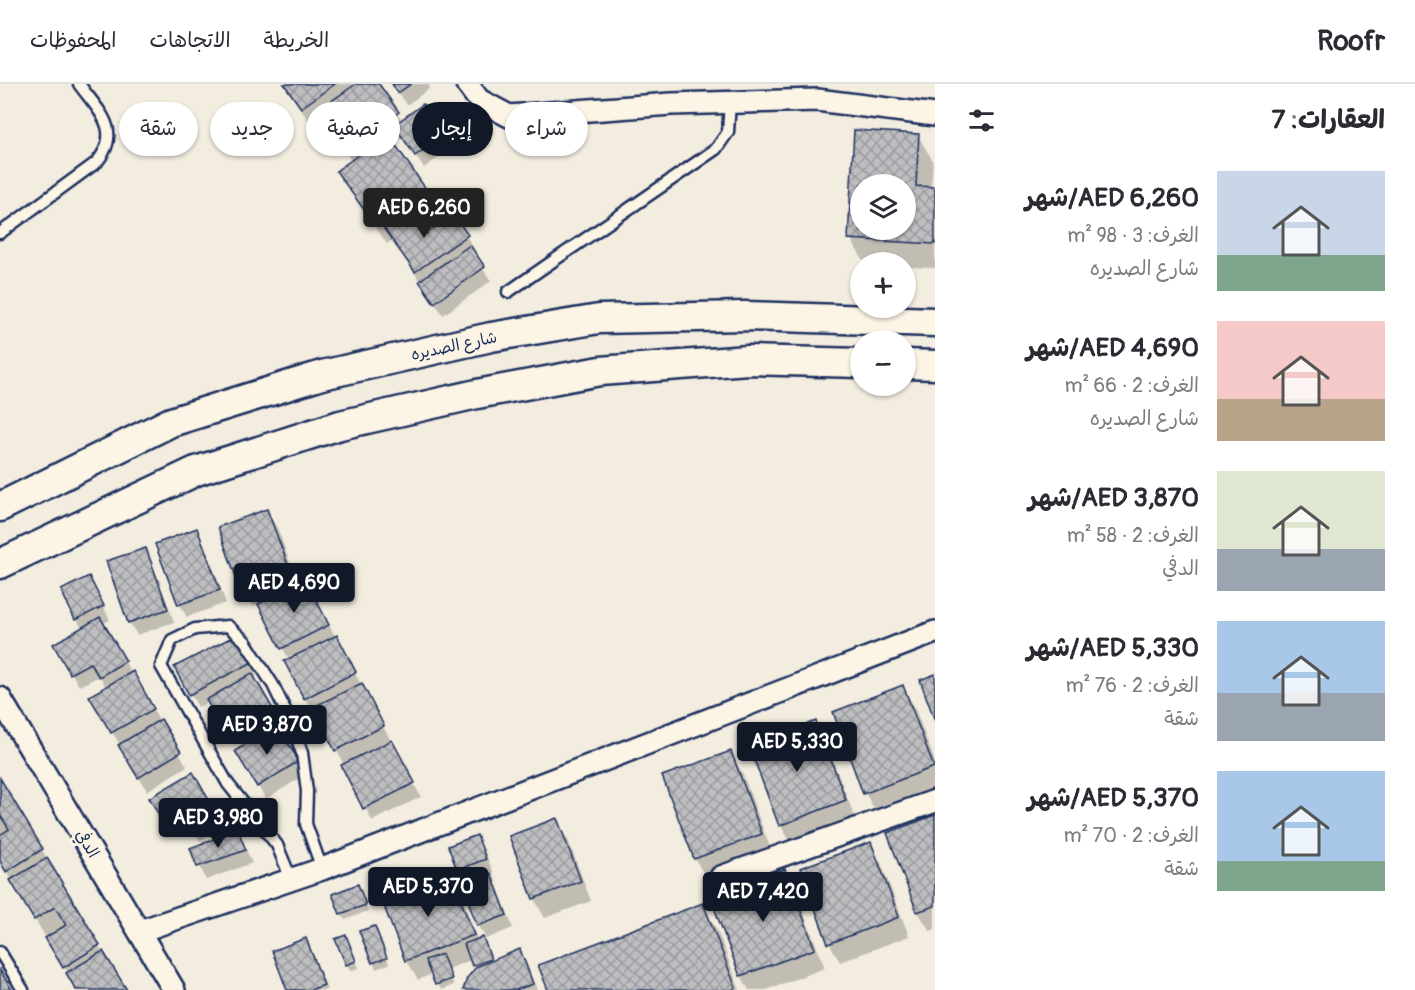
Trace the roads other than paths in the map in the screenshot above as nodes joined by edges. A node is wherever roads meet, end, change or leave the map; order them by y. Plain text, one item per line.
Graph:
1 (79, 84) edge
2 (467, 84) edge
3 (730, 102) junction
4 (935, 115) edge
5 (0, 233) edge
6 (507, 292) dead end
7 (935, 322) edge
8 (850, 363) edge
9 (916, 364) edge
10 (935, 365) edge
11 (0, 507) edge
12 (0, 564) edge
13 (935, 632) edge
14 (0, 698) edge
15 (935, 801) edge
16 (322, 869) junction
17 (720, 877) dead end
18 (291, 879) junction
19 (140, 931) junction
20 (0, 952) edge
21 (24, 990) edge
22 (174, 990) edge

1 - 5 lane
2 - 3 street
3 - 4 street
3 - 6 lane
7 - 11 main road, شارع الصديره
8 - 12 main road
9 - 10 main road
13 - 16 street
14 - 19 street, الدفي
15 - 17 street
16 - 18 street
16 - 18 lane
18 - 19 street
19 - 22 street, الدفي
20 - 21 lane

